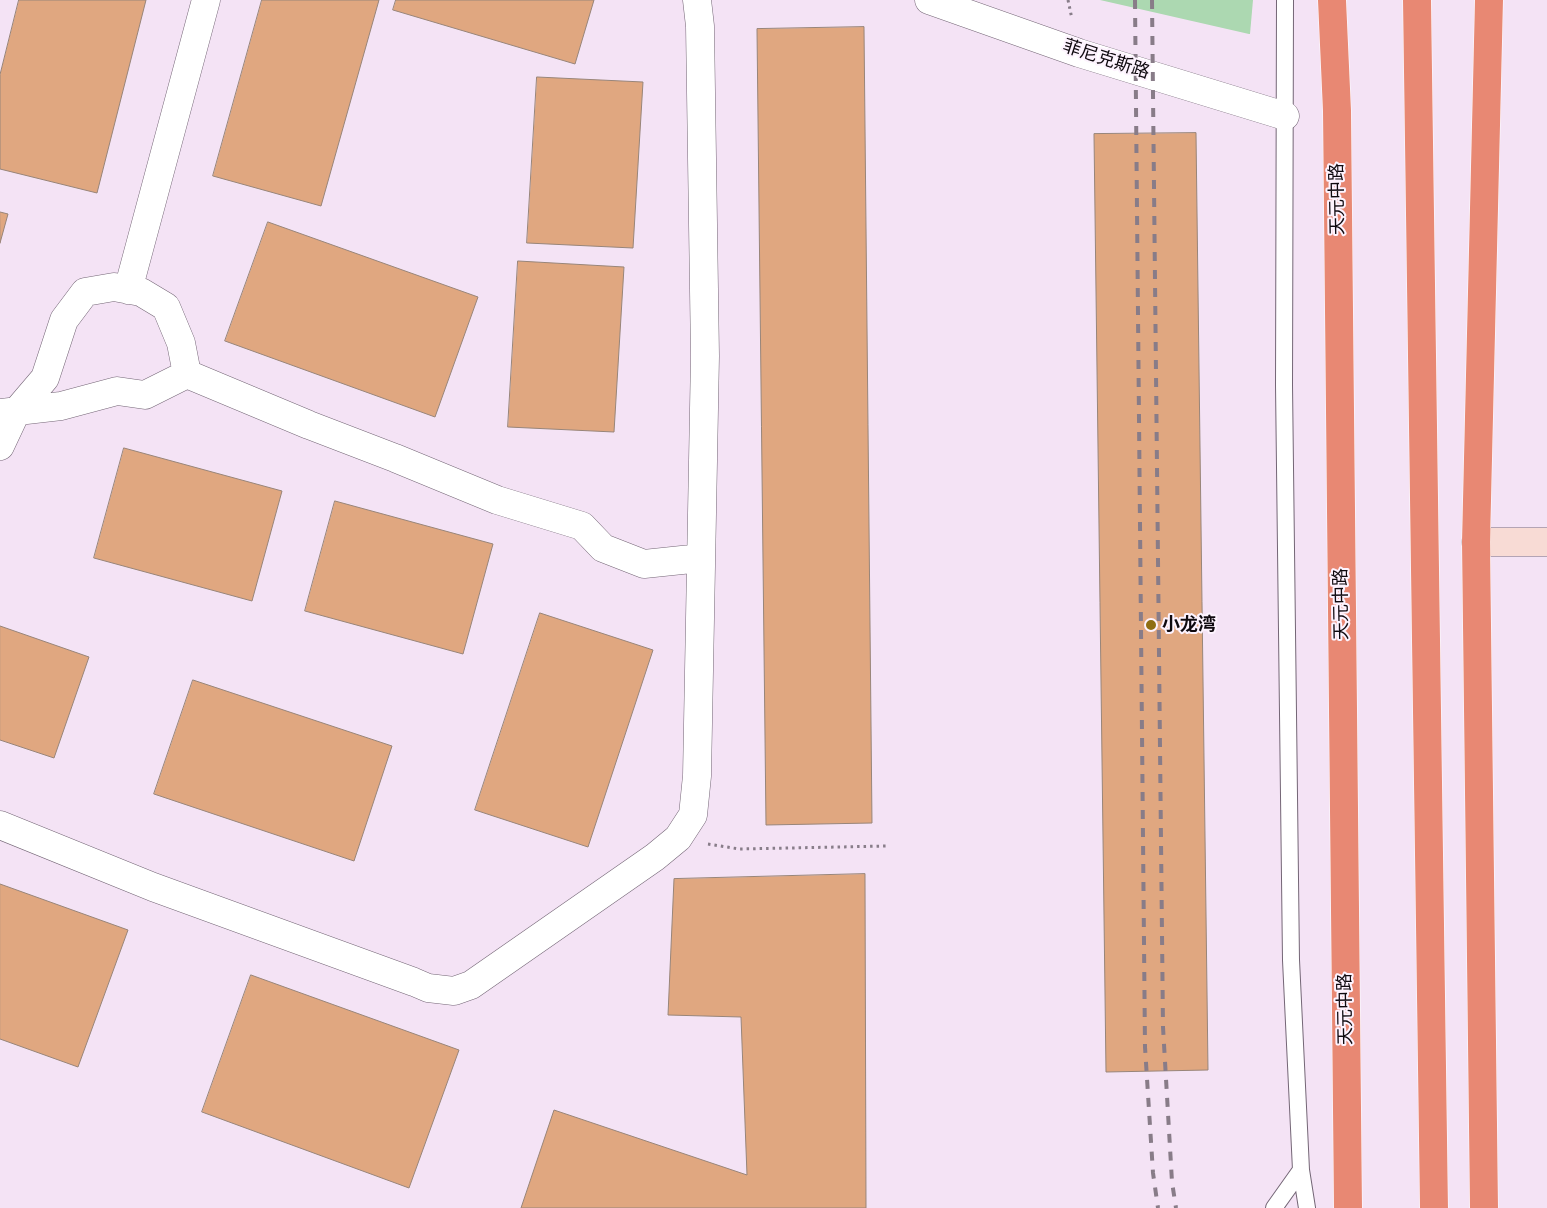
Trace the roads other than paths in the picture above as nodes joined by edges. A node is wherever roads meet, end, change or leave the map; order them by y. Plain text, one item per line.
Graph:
1 (206, 0) edge
2 (697, 0) edge
3 (928, 0) edge
4 (1285, 0) edge
5 (1332, 0) edge
6 (1417, 0) edge
7 (1489, 0) edge
8 (1285, 116) junction
9 (128, 290) junction
10 (187, 374) junction
11 (8, 412) edge
12 (0, 446) edge
13 (1476, 542) junction
14 (1547, 542) edge
15 (701, 558) junction
16 (0, 825) edge
17 (1301, 1170) junction
18 (1274, 1208) edge
19 (1308, 1208) edge
20 (1348, 1208) edge
21 (1434, 1208) edge
22 (1484, 1208) edge

1 - 9 street
2 - 15 street
3 - 8 street, 菲尼克斯路
4 - 8 lane
5 - 20 highway, 天元中路
6 - 21 highway
7 - 13 highway
8 - 17 lane
9 - 10 street
9 - 11 street
10 - 11 street
10 - 15 street
11 - 12 street
13 - 14 main road
13 - 22 highway
15 - 16 street
17 - 18 lane
17 - 19 lane

